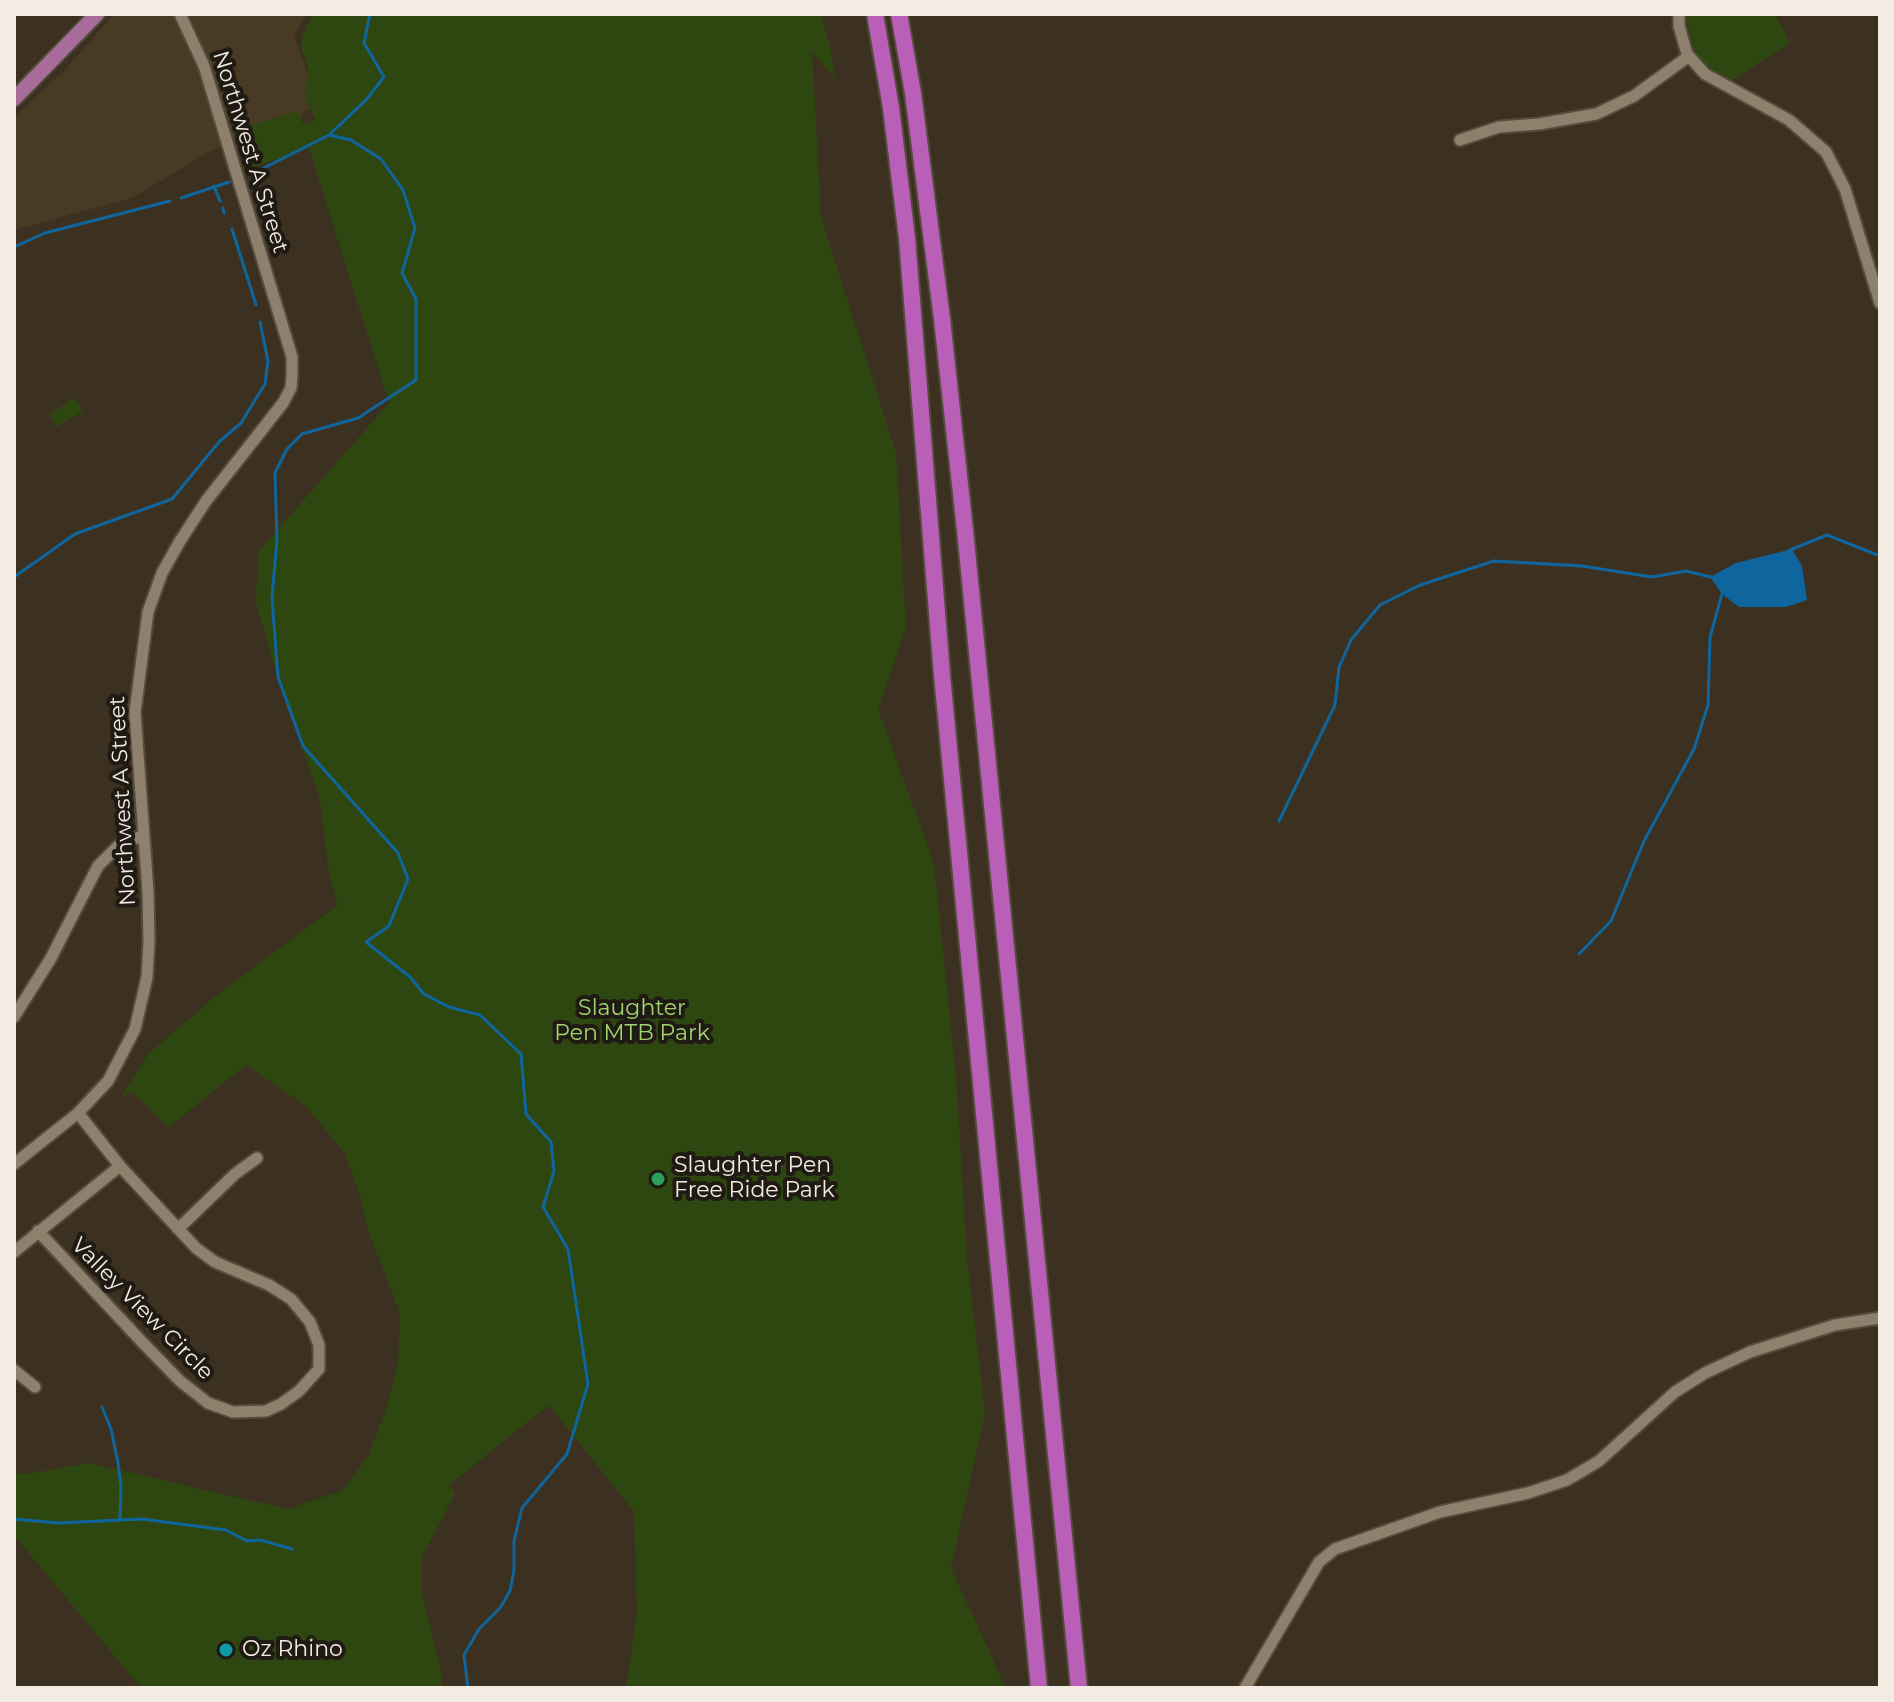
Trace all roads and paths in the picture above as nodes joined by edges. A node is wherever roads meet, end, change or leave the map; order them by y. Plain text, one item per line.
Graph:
1 (97, 14) edge
2 (875, 14) edge
3 (899, 14) edge
4 (1679, 14) edge
5 (179, 15) edge
6 (1689, 56) junction
7 (14, 99) edge
8 (1460, 140) dead end
9 (1880, 303) edge
10 (144, 835) junction
11 (14, 1017) edge
12 (78, 1113) junction
13 (257, 1158) dead end
14 (14, 1164) edge
15 (120, 1166) junction
16 (178, 1229) junction
17 (38, 1231) junction
18 (14, 1252) edge
19 (1880, 1318) edge
20 (14, 1370) edge
21 (35, 1387) dead end
22 (1039, 1688) edge
23 (1079, 1688) edge
24 (1245, 1688) edge

1 - 7 main road
2 - 22 highway
3 - 23 highway
4 - 6 street
5 - 10 street, Northwest A Street
6 - 8 street
6 - 9 street
10 - 11 street
10 - 12 street, Northwest A Street
12 - 14 street, Northwest A Street
12 - 15 street, Valley View Circle
13 - 16 street
15 - 16 street, Valley View Circle
15 - 17 street
16 - 17 street, Valley View Circle
17 - 18 street
19 - 24 street
20 - 21 street

